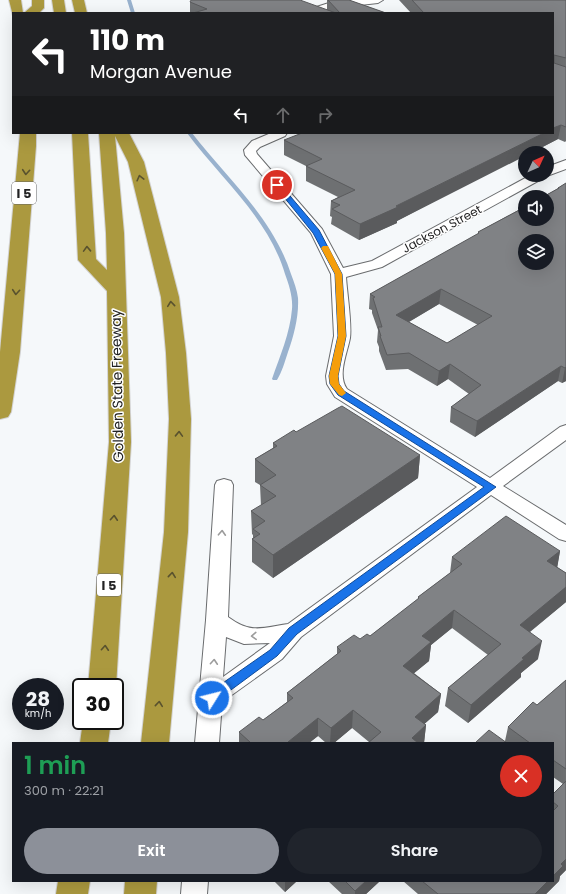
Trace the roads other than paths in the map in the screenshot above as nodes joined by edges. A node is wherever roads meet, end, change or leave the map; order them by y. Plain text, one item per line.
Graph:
1 (15, 0) edge
2 (38, 0) edge
3 (58, 0) edge
4 (78, 0) edge
5 (310, 0) edge
6 (378, 0) edge
7 (332, 5) junction
8 (17, 12) edge
9 (32, 12) edge
10 (60, 12) edge
11 (81, 12) edge
12 (311, 12) edge
13 (366, 12) edge
14 (28, 134) edge
15 (80, 134) edge
16 (107, 134) edge
17 (122, 134) edge
18 (279, 134) edge
19 (566, 164) edge
20 (554, 169) edge
21 (528, 182) edge
22 (338, 274) junction
23 (116, 290) junction
24 (0, 412) edge
25 (566, 431) edge
26 (224, 485) dead end
27 (491, 487) junction
28 (566, 534) edge
29 (217, 620) junction
30 (293, 631) junction
31 (103, 678) edge
32 (212, 698) junction
33 (96, 730) edge
34 (94, 742) edge
35 (155, 742) edge
36 (207, 742) edge
37 (74, 882) edge
38 (141, 882) edge
39 (195, 882) edge
40 (72, 894) edge
41 (140, 894) edge
42 (194, 894) edge

1 - 8 highway
2 - 9 highway
3 - 10 highway
4 - 11 highway
5 - 7 street
6 - 7 street
7 - 12 street
7 - 13 street
14 -> 24 highway, I 5
23 -> 15 highway
16 - 23 highway, Golden State Freeway / I 5
35 -> 17 highway
18 - 22 street
19 - 20 street
21 - 22 street, Jackson Street
22 - 27 street
31 -> 23 highway, Golden State Freeway / I 5
25 - 27 street
29 -> 26 street
27 - 28 street
27 - 30 street
30 -> 29 street
32 -> 29 street
30 - 32 street
32 - 36 street
33 - 34 highway
37 - 40 highway
38 - 41 highway
39 - 42 street

